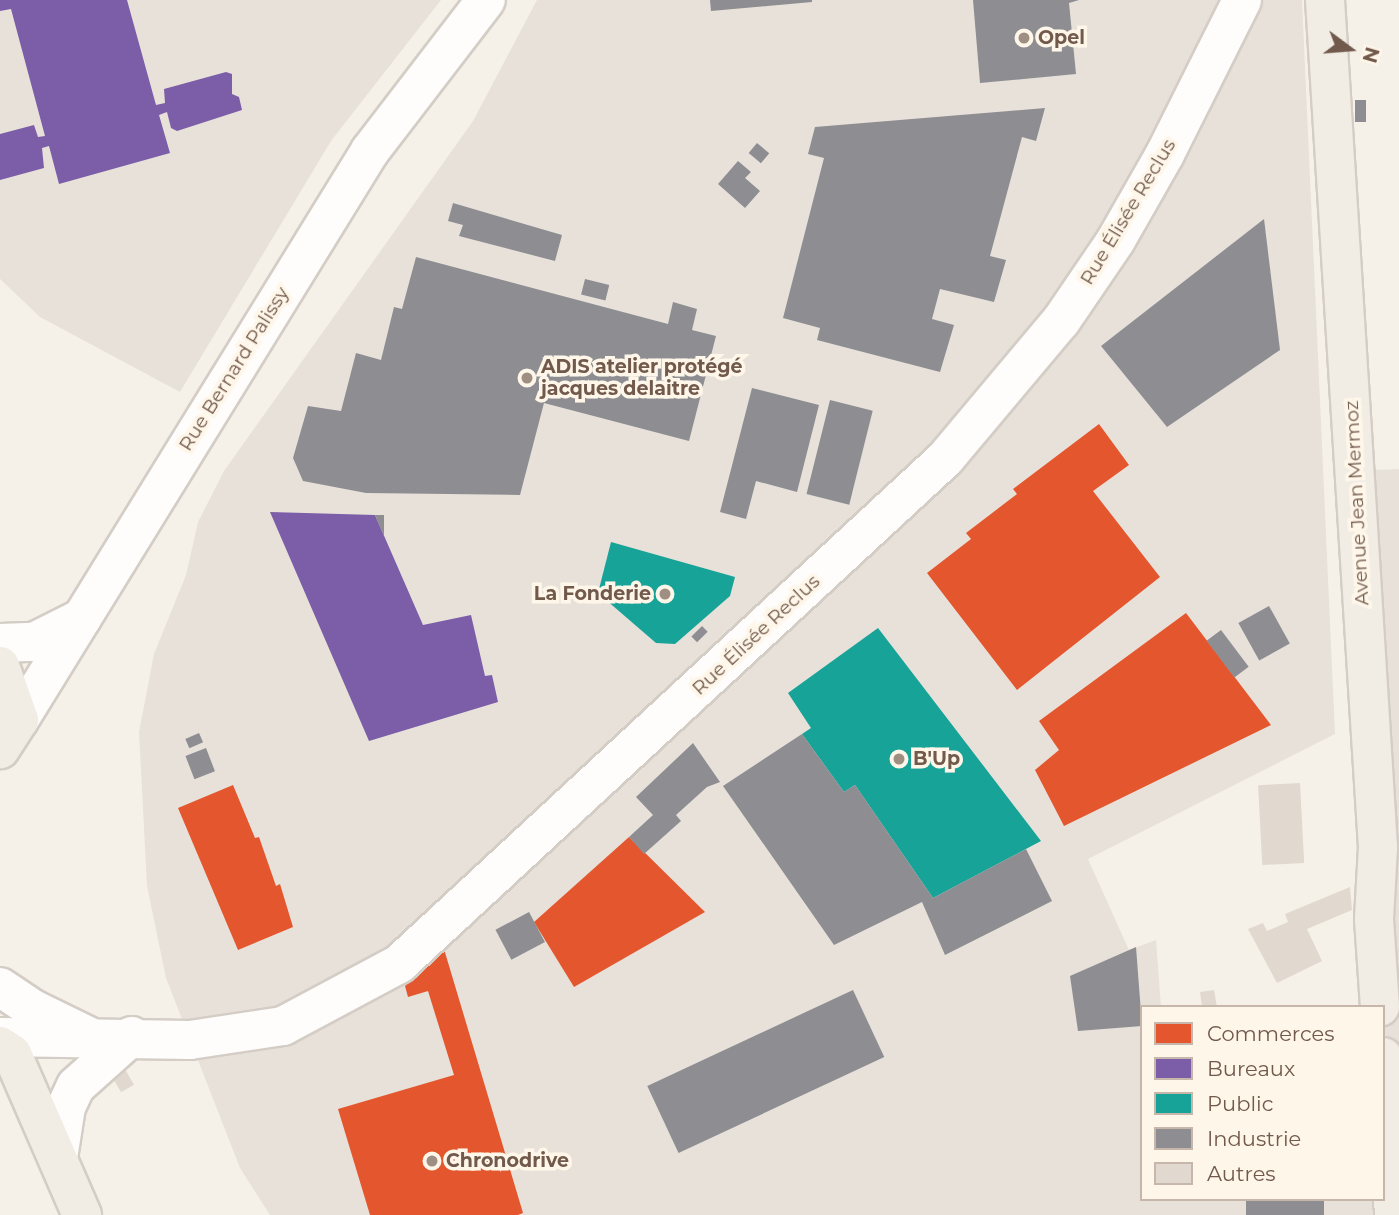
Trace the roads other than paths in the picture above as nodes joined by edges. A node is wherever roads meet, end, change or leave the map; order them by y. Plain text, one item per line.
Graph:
1 (486, 0) edge
2 (1242, 0) edge
3 (1325, 0) edge
4 (82, 618) junction
5 (0, 643) edge
6 (0, 666) edge
7 (9, 734) edge
8 (0, 986) edge
9 (1380, 1005) edge
10 (132, 1036) junction
11 (0, 1037) edge
12 (93, 1038) junction
13 (0, 1046) edge
14 (1385, 1085) edge
15 (58, 1158) junction
16 (82, 1215) edge
17 (1394, 1215) edge

1 - 4 street, Rue Bernard Palissy
2 - 10 street, Rue Élisée Reclus
3 - 9 main road, Avenue Jean Mermoz
4 - 5 street
4 - 7 street, Rue Bernard Palissy
6 - 7 main road
8 - 12 street, Rue Élisée Reclus
10 - 12 street, Rue Élisée Reclus
10 - 15 street
11 - 12 street, Rue Élisée Reclus
13 - 15 main road
14 - 17 main road
15 - 16 main road

